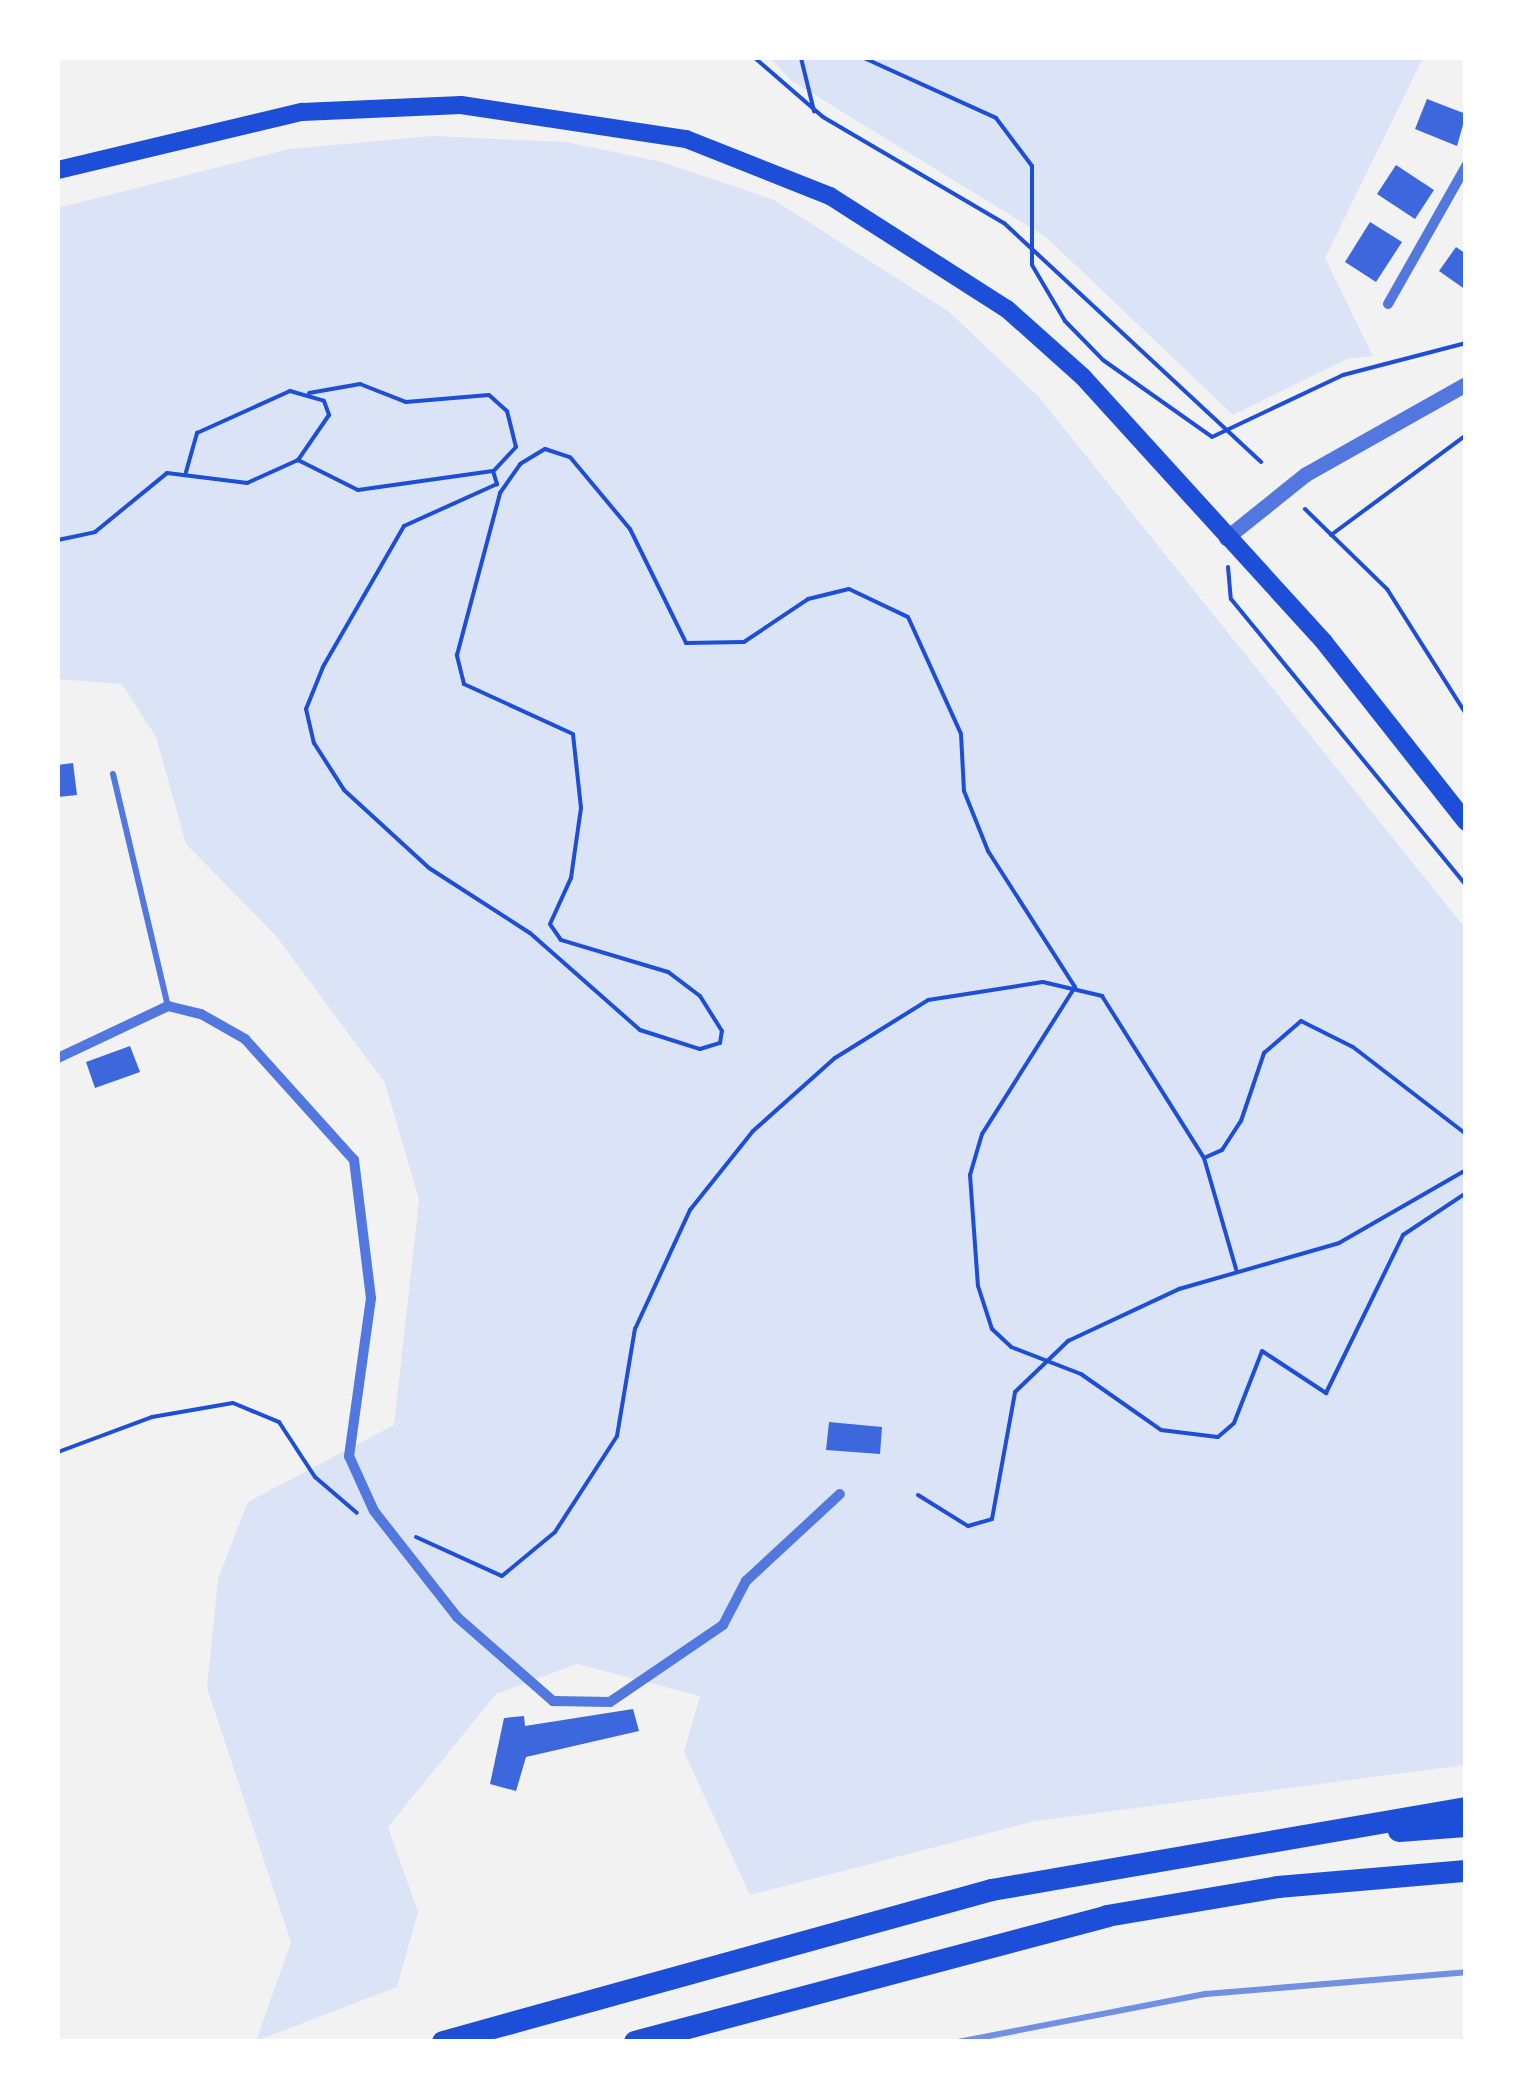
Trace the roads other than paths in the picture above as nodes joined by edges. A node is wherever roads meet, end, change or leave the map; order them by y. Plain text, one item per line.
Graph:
1 (1466, 166) edge
2 (58, 170) edge
3 (1388, 304) dead end
4 (1466, 384) edge
5 (1226, 538) junction
6 (114, 774) dead end
7 (1466, 822) edge
8 (168, 1006) junction
9 (58, 1058) edge
10 (840, 1494) dead end
11 (1466, 1808) edge
12 (1466, 1826) edge
13 (1259, 1843) junction
14 (1466, 1871) edge
15 (443, 2042) edge
16 (634, 2042) edge

1 - 3 street
2 - 5 main road
4 - 5 street
5 - 7 main road
6 - 8 lane
8 - 9 street
8 - 10 street
11 - 13 highway
12 - 13 highway
13 - 15 highway
14 - 16 highway

